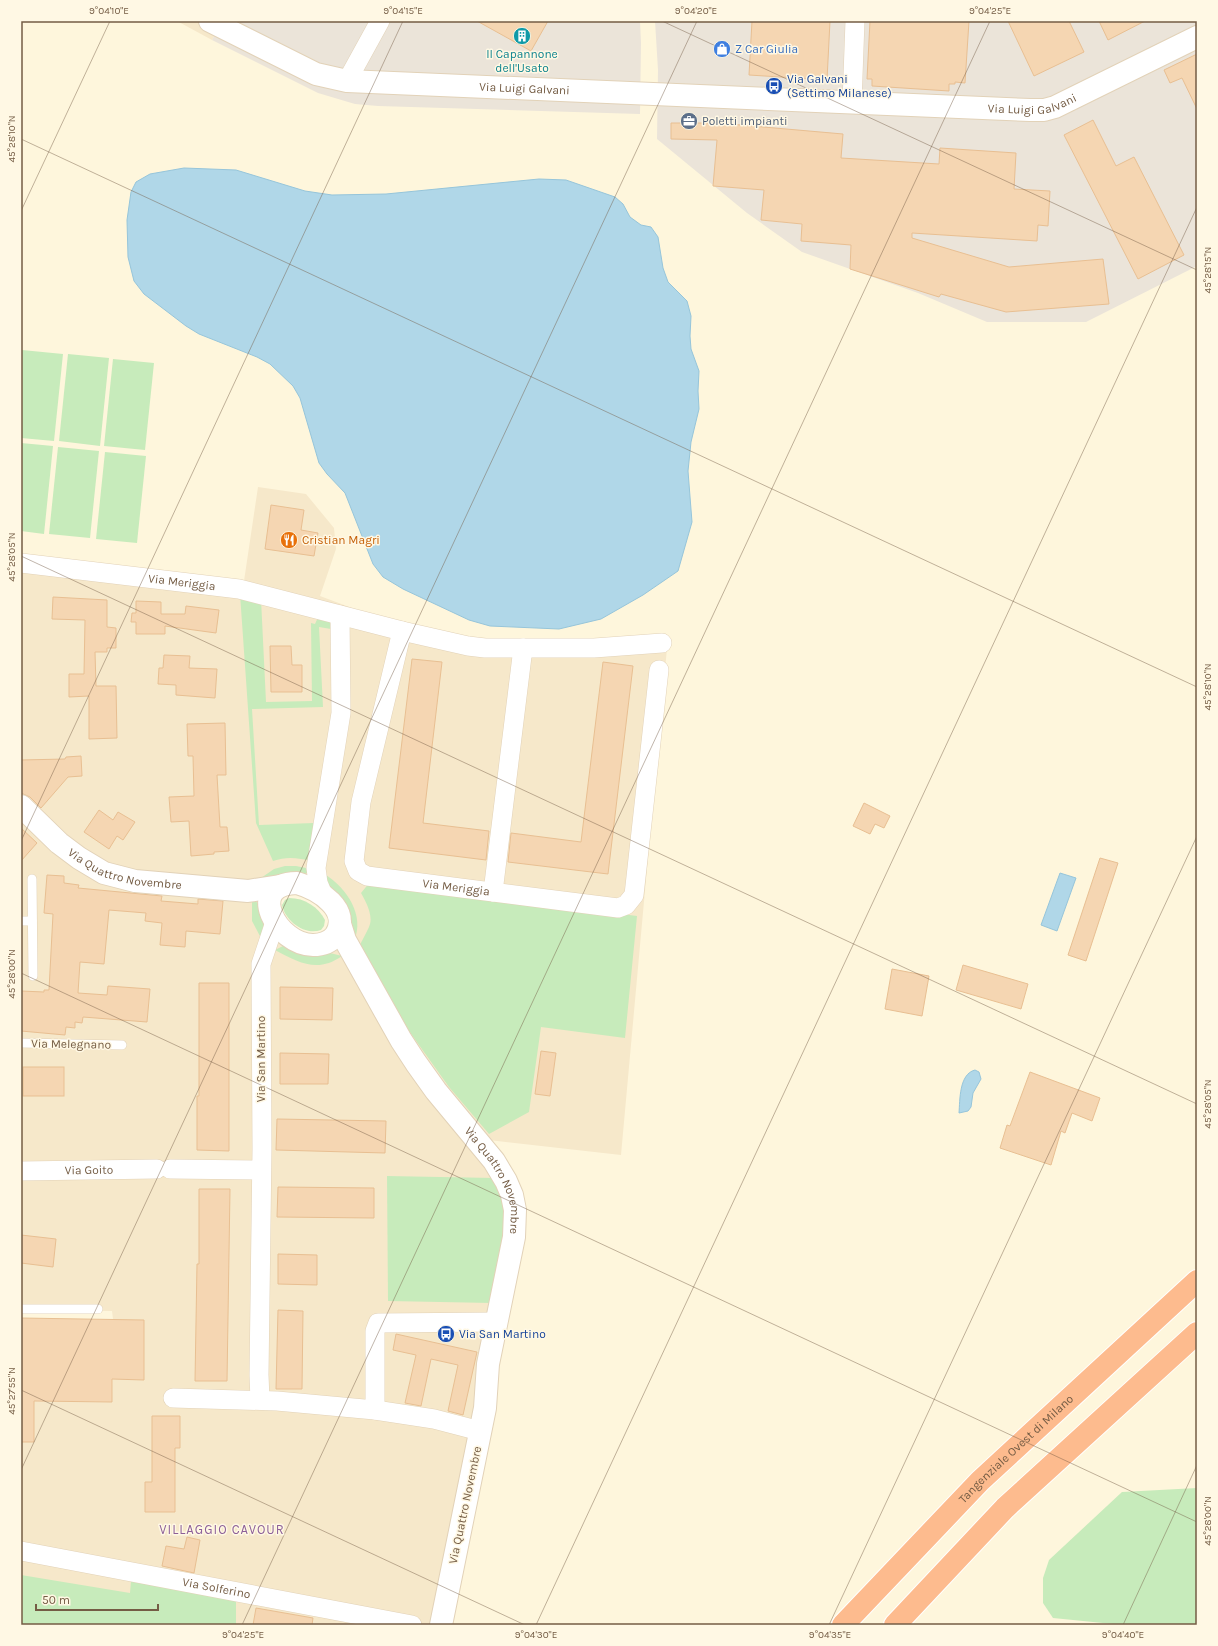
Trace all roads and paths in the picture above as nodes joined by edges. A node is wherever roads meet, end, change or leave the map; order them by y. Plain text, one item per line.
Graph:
1 (210, 21) edge
2 (380, 21) edge
3 (855, 21) edge
4 (1197, 37) edge
5 (347, 81) junction
6 (852, 103) junction
7 (21, 563) edge
8 (340, 615) junction
9 (402, 631) junction
10 (662, 643) dead end
11 (523, 648) junction
12 (659, 670) dead end
13 (21, 806) edge
14 (316, 868) junction
15 (32, 878) dead end
16 (493, 892) junction
17 (323, 895) junction
18 (282, 906) junction
19 (21, 921) edge
20 (32, 921) junction
21 (340, 924) junction
22 (327, 943) junction
23 (354, 957) junction
24 (33, 976) dead end
25 (21, 1043) edge
26 (122, 1045) dead end
27 (261, 1170) junction
28 (21, 1171) edge
29 (1197, 1282) edge
30 (21, 1309) edge
31 (98, 1309) dead end
32 (497, 1322) junction
33 (1197, 1333) edge
34 (173, 1398) dead end
35 (268, 1401) junction
36 (375, 1410) junction
37 (480, 1430) junction
38 (21, 1551) edge
39 (412, 1625) edge
40 (441, 1625) edge
41 (843, 1625) edge
42 (895, 1625) edge

1 - 5 street, Via Luigi Galvani
2 - 5 street
3 - 6 street
4 - 6 street, Via Luigi Galvani
5 - 6 street, Via Luigi Galvani
7 - 8 street, Via Meriggia
8 - 9 street, Via Meriggia
8 - 14 street
9 - 11 street
9 - 16 street, Via Meriggia
10 - 11 street
11 - 16 street
12 - 16 street, Via Meriggia
13 - 18 street, Via Quattro Novembre
14 - 17 street
14 - 18 street
15 - 20 lane
17 - 18 street
17 - 21 street
18 - 22 street
18 - 27 street, Via San Martino
19 - 20 lane
20 - 24 lane
21 - 22 street
21 - 23 street, Via Quattro Novembre
22 - 23 street
23 - 32 street, Via Quattro Novembre
25 - 26 lane, Via Melegnano
27 - 28 street, Via Goito
27 - 35 street, Via San Martino
29 - 41 highway, Tangenziale Ovest di Milano
30 - 31 lane
32 - 36 street
32 - 37 street, Via Quattro Novembre
33 - 42 highway
34 - 35 street
35 - 36 street
36 - 37 street
37 - 40 street, Via Quattro Novembre
38 - 39 street, Via Solferino

